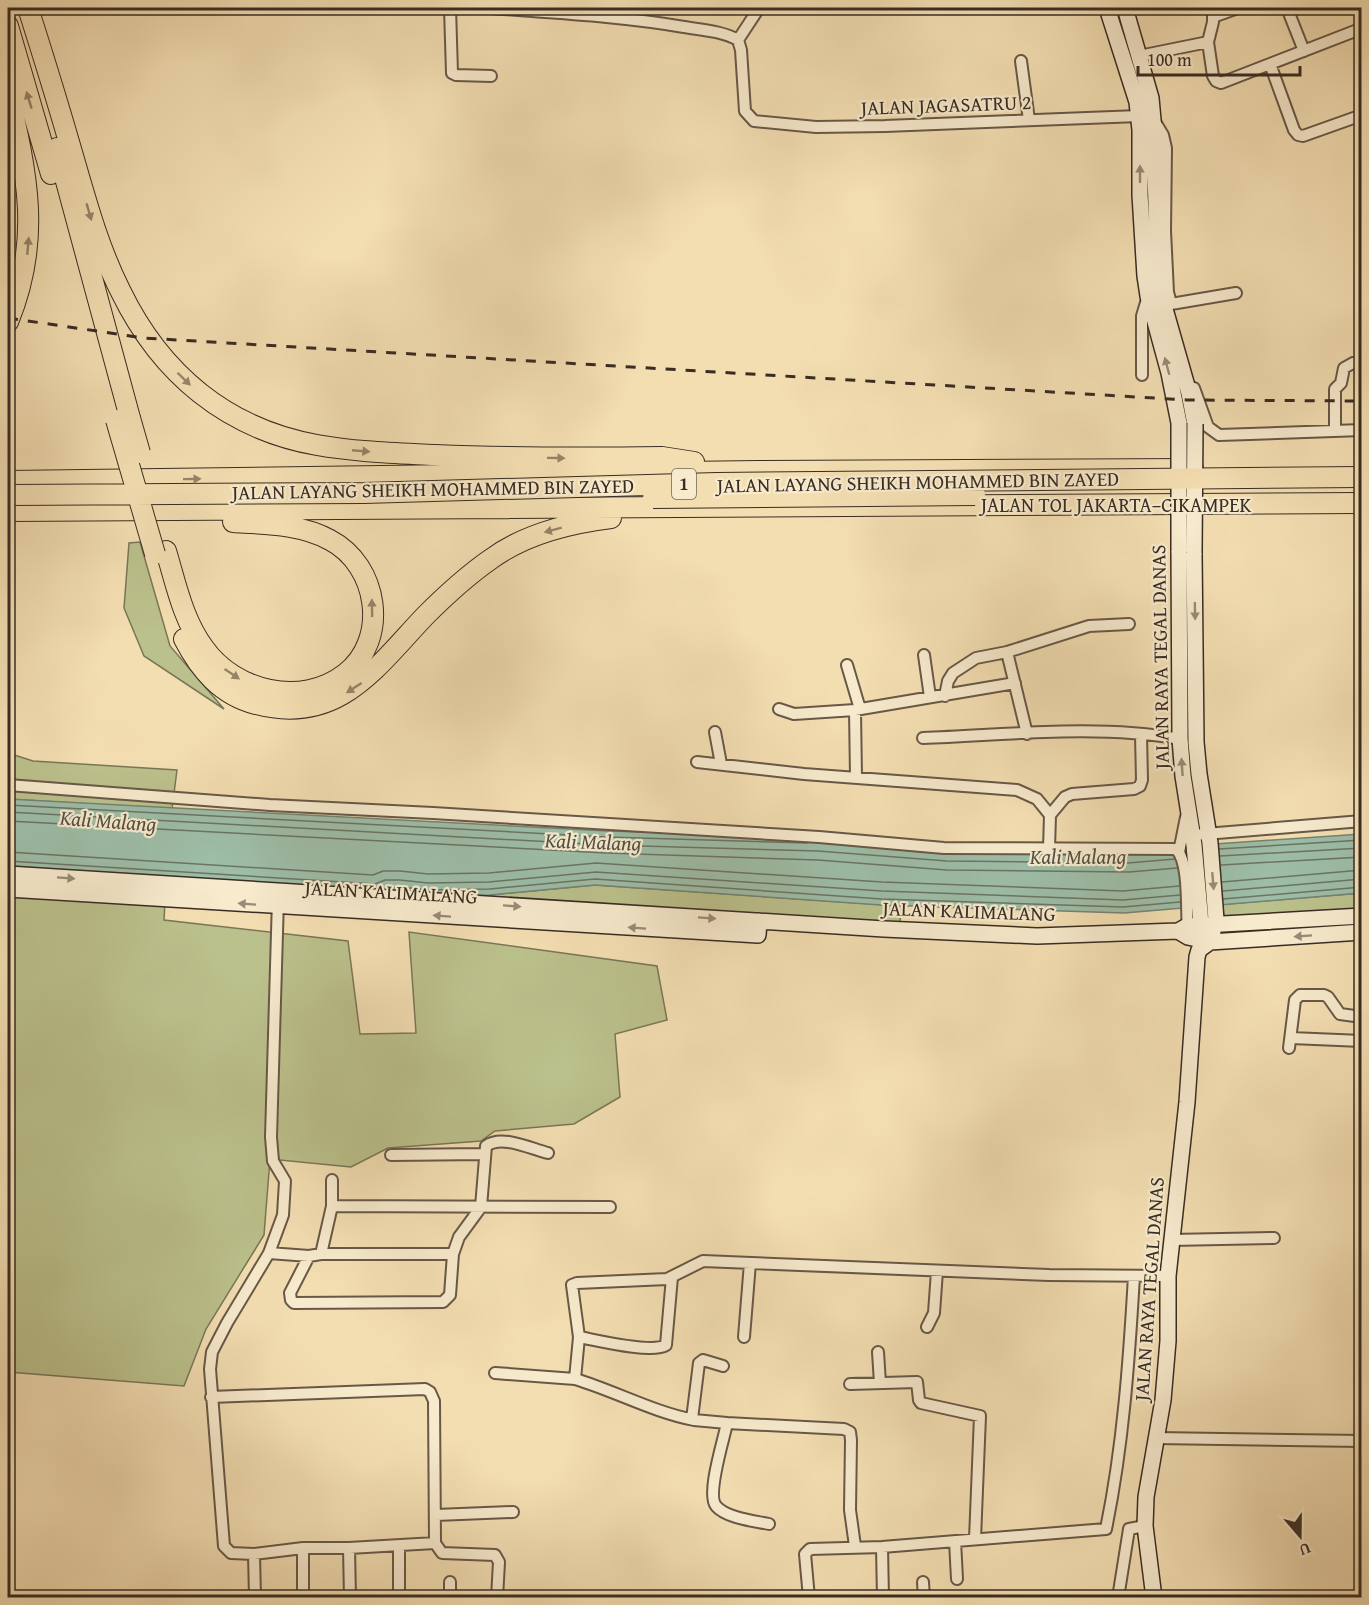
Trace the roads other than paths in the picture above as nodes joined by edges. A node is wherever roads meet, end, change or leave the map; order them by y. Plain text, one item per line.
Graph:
1 (16, 8) edge
2 (28, 8) edge
3 (450, 8) edge
4 (490, 8) edge
5 (759, 8) edge
6 (1107, 8) edge
7 (1125, 8) edge
8 (1238, 8) edge
9 (1287, 8) edge
10 (1213, 12) edge
11 (8, 26) edge
12 (1362, 30) edge
13 (738, 40) junction
14 (1208, 42) junction
15 (1304, 51) junction
16 (1139, 56) junction
17 (1021, 61) dead end
18 (1270, 64) junction
19 (491, 76) dead end
20 (8, 91) edge
21 (50, 97) junction
22 (1362, 115) edge
23 (1146, 118) junction
24 (1029, 120) junction
25 (1236, 293) dead end
26 (1148, 296) junction
27 (1170, 304) junction
28 (8, 322) edge
29 (1362, 362) edge
30 (1142, 375) dead end
31 (123, 419) junction
32 (1335, 430) junction
33 (1362, 430) edge
34 (1362, 468) edge
35 (759, 471) junction
36 (1362, 477) edge
37 (8, 481) edge
38 (1362, 491) edge
39 (8, 495) edge
40 (8, 503) edge
41 (1362, 503) edge
42 (694, 508) junction
43 (8, 511) edge
44 (8, 522) edge
45 (1186, 552) junction
46 (161, 553) junction
47 (1129, 624) dead end
48 (1007, 652) junction
49 (924, 655) dead end
50 (847, 665) dead end
51 (1015, 683) junction
52 (945, 696) junction
53 (930, 697) junction
54 (779, 710) dead end
55 (858, 710) junction
56 (715, 732) dead end
57 (1027, 734) junction
58 (1141, 735) junction
59 (923, 738) dead end
60 (1180, 740) junction
61 (697, 762) dead end
62 (721, 764) junction
63 (856, 777) junction
64 (8, 785) edge
65 (1188, 809) junction
66 (1050, 815) junction
67 (1362, 821) edge
68 (1201, 839) junction
69 (1049, 849) junction
70 (1179, 852) junction
71 (8, 874) edge
72 (8, 889) edge
73 (278, 898) junction
74 (1362, 916) edge
75 (1272, 922) junction
76 (1199, 930) junction
77 (1362, 932) edge
78 (1274, 938) junction
79 (1362, 1017) edge
80 (1362, 1041) edge
81 (548, 1153) dead end
82 (391, 1155) dead end
83 (484, 1155) junction
84 (332, 1180) dead end
85 (332, 1206) junction
86 (482, 1207) junction
87 (610, 1207) dead end
88 (1274, 1238) dead end
89 (1170, 1240) junction
90 (269, 1253) junction
91 (321, 1254) junction
92 (453, 1254) junction
93 (309, 1256) junction
94 (750, 1263) junction
95 (937, 1271) junction
96 (1134, 1276) junction
97 (1168, 1276) junction
98 (672, 1277) junction
99 (927, 1327) dead end
100 (579, 1337) junction
101 (744, 1337) dead end
102 (878, 1352) dead end
103 (723, 1366) dead end
104 (495, 1372) dead end
105 (575, 1379) junction
106 (880, 1383) junction
107 (850, 1384) dead end
108 (211, 1397) junction
109 (692, 1419) junction
110 (727, 1423) junction
111 (1155, 1438) junction
112 (1362, 1441) edge
113 (513, 1512) dead end
114 (436, 1515) junction
115 (769, 1524) dead end
116 (1145, 1526) junction
117 (975, 1539) junction
118 (955, 1541) junction
119 (435, 1544) junction
120 (399, 1546) junction
121 (855, 1546) junction
122 (882, 1547) junction
123 (303, 1548) junction
124 (349, 1548) junction
125 (254, 1554) junction
126 (957, 1580) dead end
127 (450, 1582) dead end
128 (923, 1582) dead end
129 (255, 1598) edge
130 (303, 1598) edge
131 (350, 1598) edge
132 (399, 1598) edge
133 (450, 1598) edge
134 (497, 1598) edge
135 (809, 1598) edge
136 (883, 1598) edge
137 (924, 1598) edge
138 (1118, 1598) edge
139 (1154, 1598) edge

1 - 21 highway
2 - 21 highway
3 - 19 street
4 - 13 street
5 - 13 street
6 - 23 street, JALAN RAYA TEGAL DANAS
7 - 16 street, JALAN RAYA TEGAL DANAS
8 - 10 street
9 - 15 street
10 - 14 street
31 -> 11 highway
12 - 15 street
13 - 24 street, JALAN JAGASATRU 2
14 - 16 street
14 - 18 street
15 - 18 street
16 - 23 street, JALAN RAYA TEGAL DANAS
17 - 24 street
18 - 22 street
28 -> 20 highway
21 - 31 highway
21 -> 35 highway
23 - 24 street, JALAN JAGASATRU 2
26 -> 23 street, JALAN RAYA TEGAL DANAS
23 - 27 street
23 - 45 street, JALAN RAYA TEGAL DANAS, bridge
25 - 27 street
26 - 30 street
45 -> 26 street, JALAN RAYA TEGAL DANAS, bridge
27 - 32 street
29 - 32 street
31 - 46 highway, bridge
32 - 33 street
34 - 35 highway, JALAN TOL JAKARTA–CIKAMPEK / 1
37 -> 35 highway, JALAN TOL JAKARTA–CIKAMPEK / 1
36 - 39 highway, JALAN LAYANG SHEIKH MOHAMMED BIN ZAYED / 1, bridge
38 - 40 highway, JALAN LAYANG SHEIKH MOHAMMED BIN ZAYED / 1, bridge
41 - 42 highway, JALAN TOL JAKARTA–CIKAMPEK / 1
42 - 43 highway, JALAN TOL JAKARTA–CIKAMPEK / 1
42 -> 46 highway
46 -> 44 highway
45 - 60 street, JALAN RAYA TEGAL DANAS
45 -> 68 street, JALAN RAYA TEGAL DANAS
47 - 48 street
48 - 51 street
48 - 52 street
49 - 53 street
50 - 55 street
51 - 52 street
51 - 57 street
52 - 53 street
53 - 55 street
54 - 55 street
55 - 63 street
56 - 62 street
57 - 58 street
57 - 59 street
58 - 60 street
58 - 66 street
65 -> 60 street, JALAN RAYA TEGAL DANAS
61 - 62 street
62 - 63 street
63 - 66 street
64 - 69 street
65 - 68 street, JALAN RAYA TEGAL DANAS
65 - 70 street
66 - 69 street
67 - 68 street
68 - 76 street, JALAN RAYA TEGAL DANAS
69 - 70 street
70 - 76 street
71 -> 73 street, JALAN KALIMALANG
73 -> 72 street, JALAN KALIMALANG
73 - 76 street, JALAN KALIMALANG
73 - 90 street
74 - 75 street
75 - 76 street
75 - 78 street
76 - 78 street
76 - 89 street, JALAN RAYA TEGAL DANAS
77 -> 78 street
79 - 80 street
81 - 83 street
82 - 83 street
83 - 86 street
84 - 85 street
85 - 86 street
85 - 91 street
86 - 87 street
86 - 92 street
88 - 89 street
89 - 97 street, JALAN RAYA TEGAL DANAS
90 - 93 street
90 - 108 street
91 - 92 street
91 - 93 street
92 - 93 street
94 - 95 street
94 - 98 street
94 - 101 street
95 - 96 street
95 - 99 street
96 - 97 street
96 - 117 street
97 - 111 street, JALAN RAYA TEGAL DANAS
98 - 100 street
98 - 100 street
100 - 105 street
102 - 106 street
103 - 109 street
104 - 105 street
105 - 109 street
106 - 107 street
106 - 117 street
108 - 114 street
108 - 125 street
109 - 110 street
110 - 115 street
110 - 121 street
111 - 112 street
111 - 116 street, JALAN RAYA TEGAL DANAS
113 - 114 street
114 - 119 street
116 - 138 street
116 - 139 street, JALAN RAYA TEGAL DANAS
117 - 118 street
118 - 122 street
118 - 126 street
119 - 120 street
119 - 134 street
120 - 124 street
120 - 132 street
121 - 122 street
121 - 135 street
122 - 136 street
123 - 124 street
123 - 125 street
123 - 130 street
124 - 131 street
125 - 129 street
127 - 133 street
128 - 137 street

